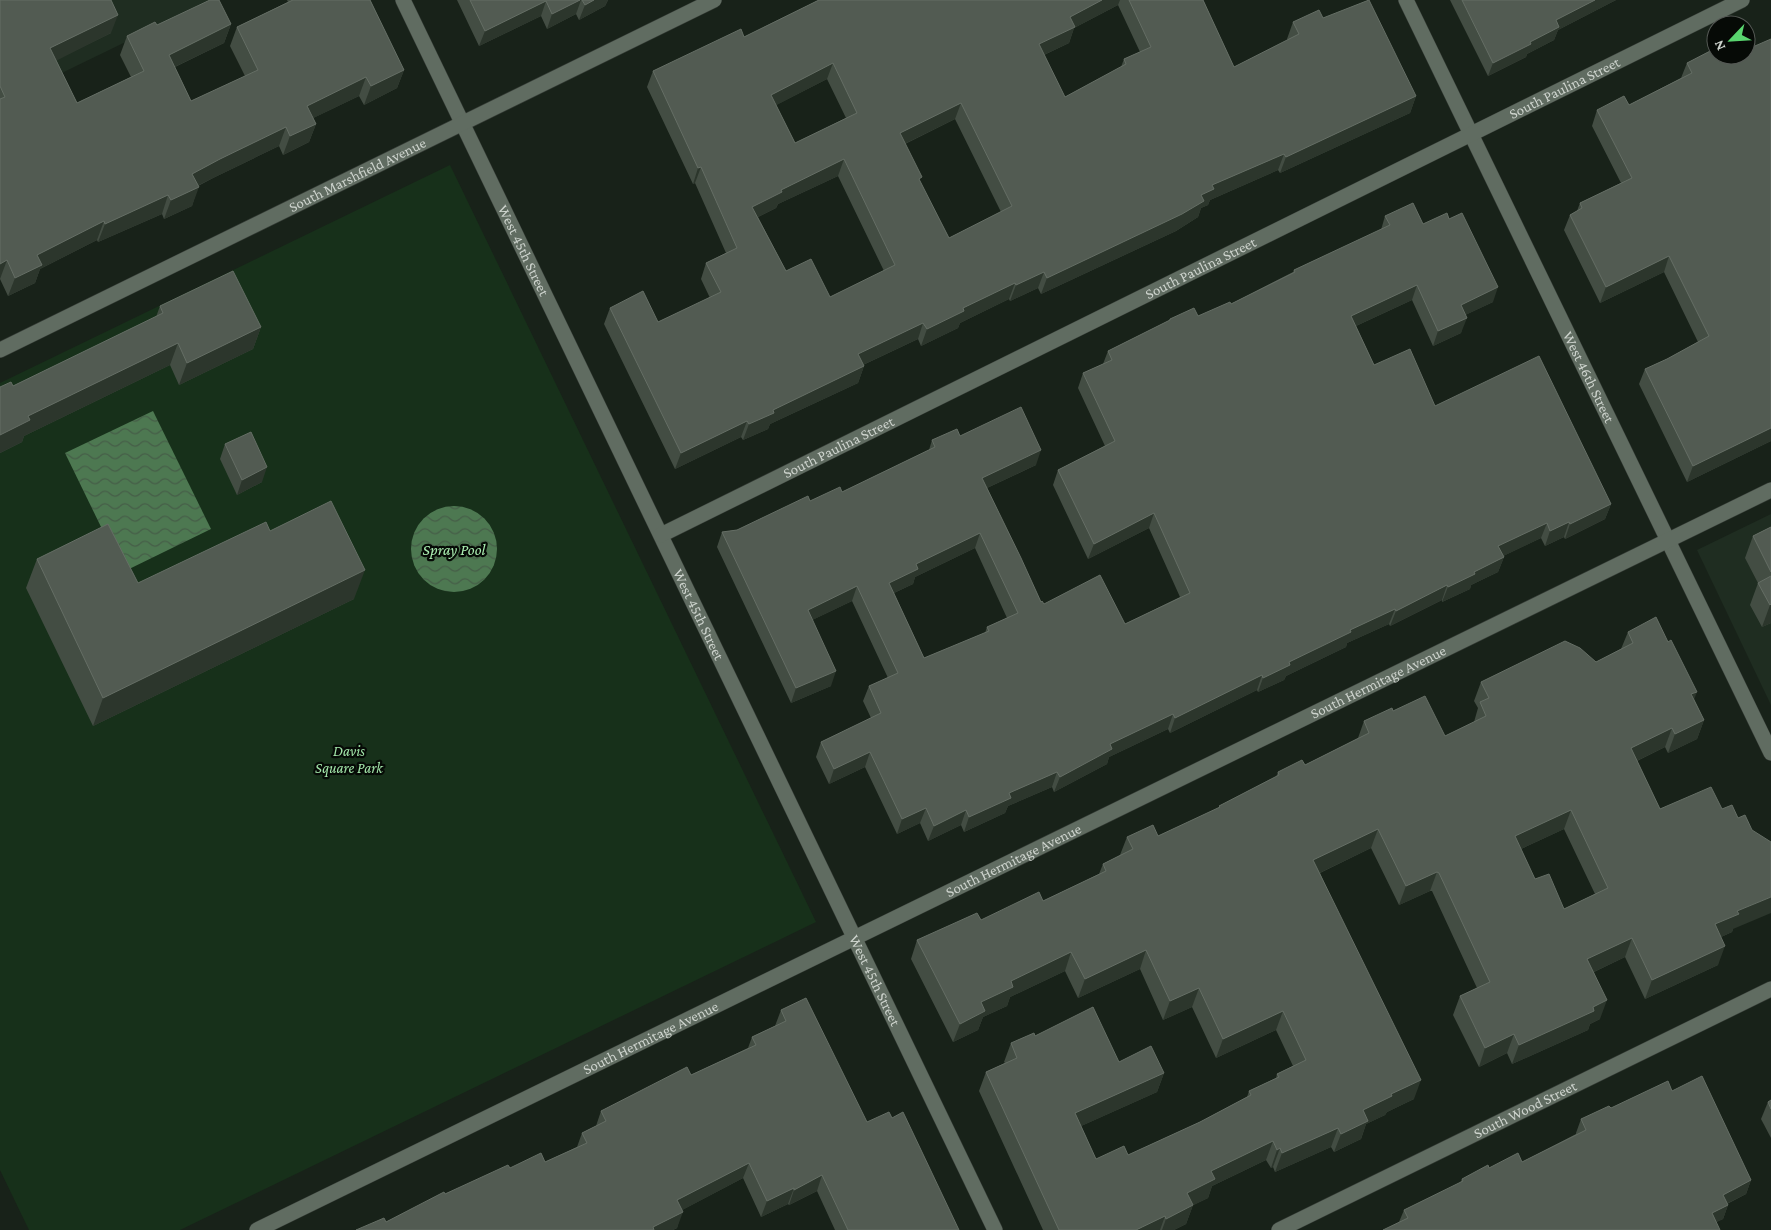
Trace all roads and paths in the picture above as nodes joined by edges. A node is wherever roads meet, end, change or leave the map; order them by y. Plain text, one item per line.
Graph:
1 (403, 0) edge
2 (714, 0) edge
3 (1406, 0) edge
4 (1742, 0) edge
5 (462, 123) junction
6 (1470, 133) junction
7 (0, 350) edge
8 (1771, 490) edge
9 (661, 535) junction
10 (1668, 540) junction
11 (1771, 753) edge
12 (854, 938) junction
13 (1771, 989) edge
14 (257, 1230) edge
15 (995, 1230) edge
16 (1279, 1230) edge

1 - 5 street, West 45th Street
2 - 5 street, South Marshfield Avenue
3 - 6 street, West 46th Street
4 - 6 street, South Paulina Street
5 - 7 street, South Marshfield Avenue
5 - 9 street, West 45th Street
6 - 9 street, South Paulina Street
6 - 10 street, West 46th Street
8 - 10 street, South Hermitage Avenue
9 - 12 street, West 45th Street
10 - 11 street, West 46th Street
10 - 12 street, South Hermitage Avenue
12 - 14 street, South Hermitage Avenue
12 - 15 street, West 45th Street
13 - 16 street, South Wood Street

